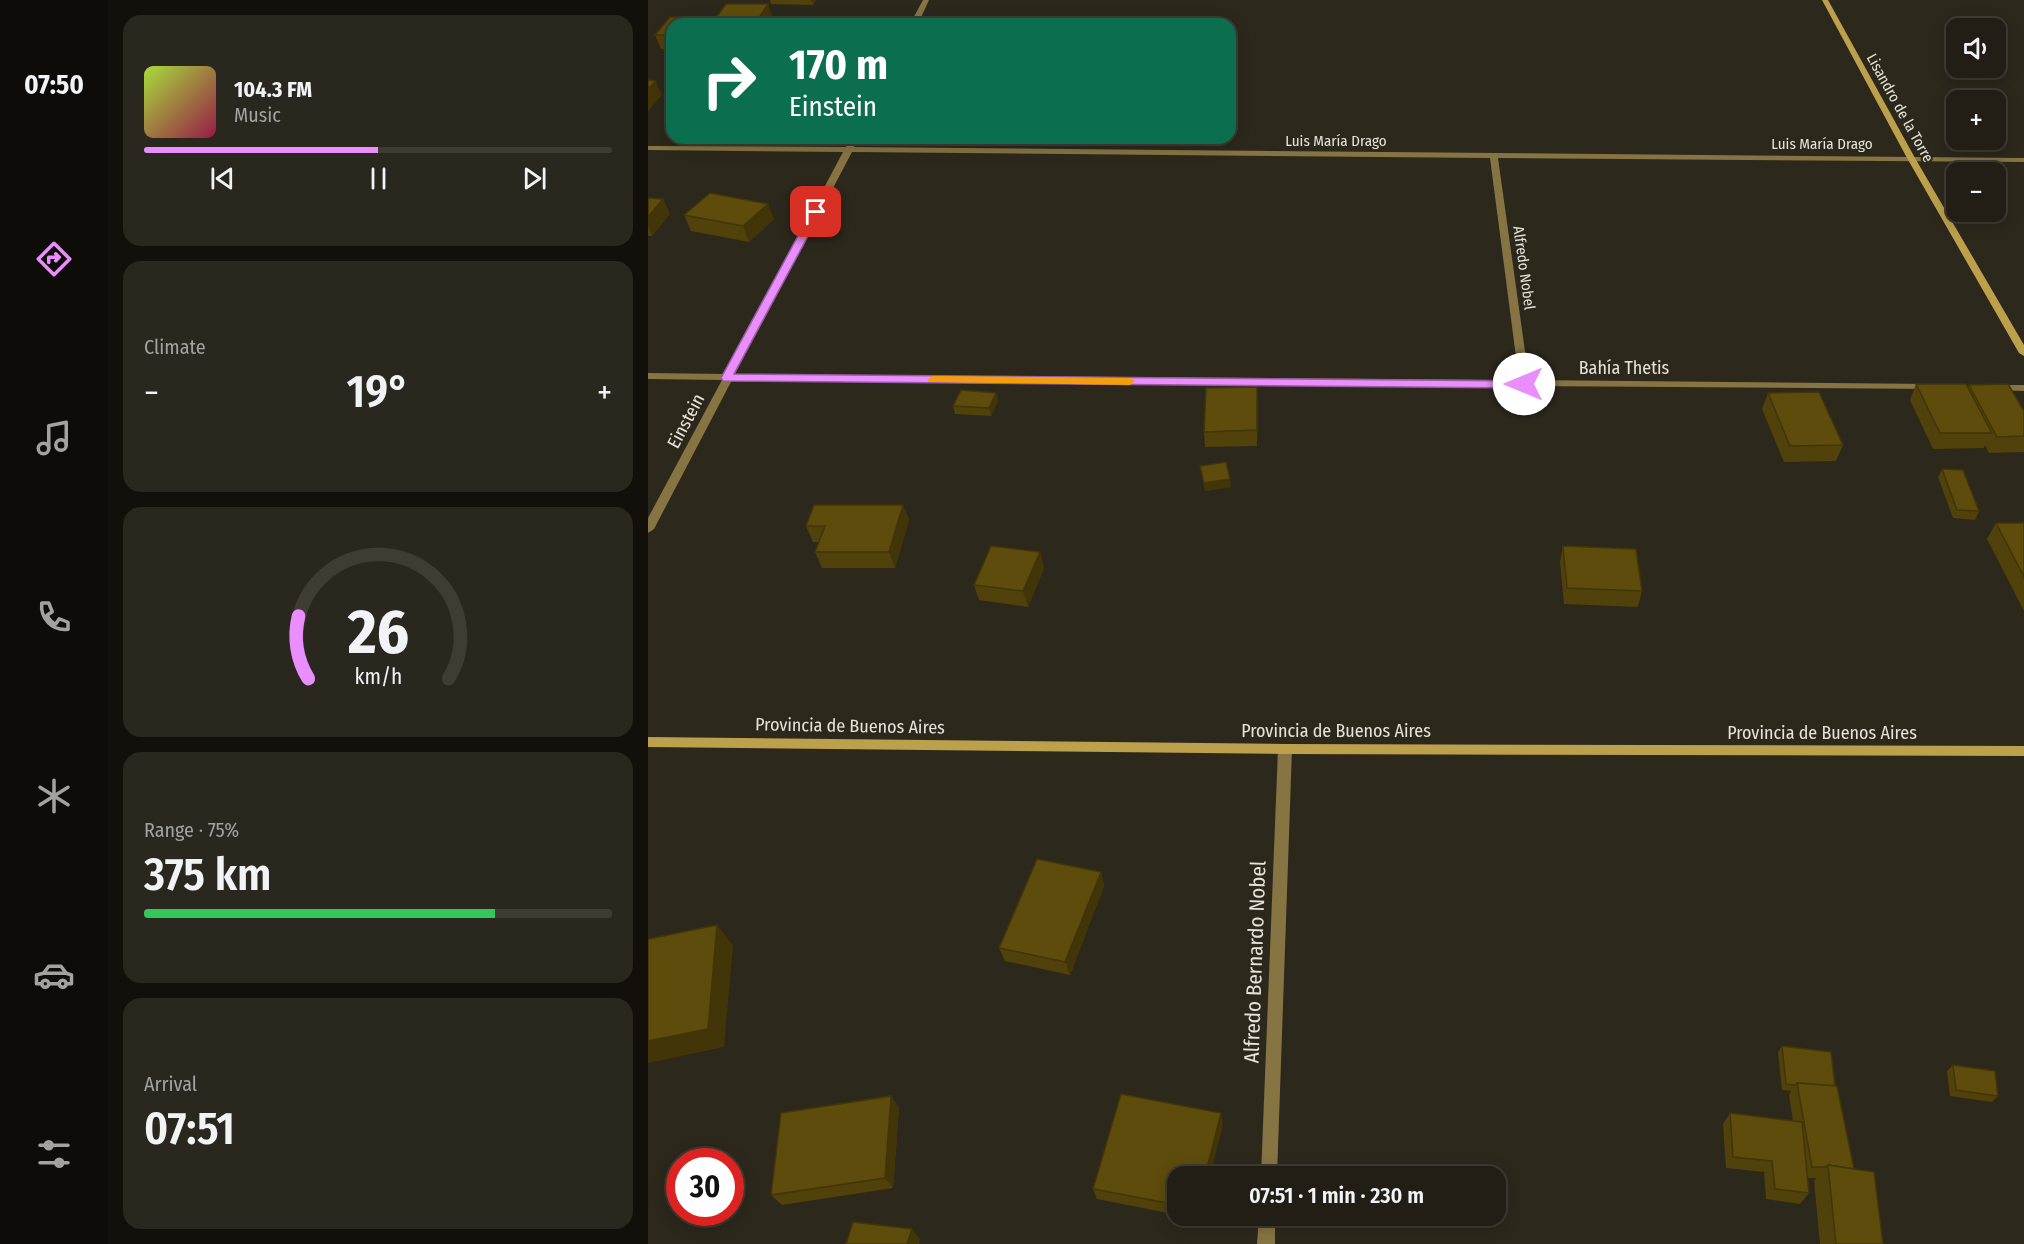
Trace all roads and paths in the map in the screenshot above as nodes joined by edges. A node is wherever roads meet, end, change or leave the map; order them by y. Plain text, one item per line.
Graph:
1 (926, 0) edge
2 (1825, 0) edge
3 (917, 18) edge
4 (852, 144) edge
5 (648, 148) edge
6 (849, 150) junction
7 (1494, 155) junction
8 (1911, 158) junction
9 (2024, 160) edge
10 (2024, 353) edge
11 (648, 376) edge
12 (727, 378) junction
13 (1524, 384) junction
14 (1941, 388) edge
15 (1988, 388) edge
16 (2024, 388) edge
17 (648, 530) edge
18 (648, 742) edge
19 (1285, 749) junction
20 (2024, 751) edge
21 (1269, 1166) edge
22 (1267, 1226) edge
23 (1266, 1244) edge

1 - 3 street
2 - 8 main road, Lisandro de la Torre
4 - 6 street, Einstein
5 - 6 street, Luis María Drago
6 - 7 street, Luis María Drago
6 - 12 street, Einstein
7 - 8 street, Luis María Drago
7 - 13 street, Alfredo Nobel
8 - 9 street, Luis María Drago
8 - 10 main road, Lisandro de la Torre
11 - 12 street, Bahía Thetis
12 - 13 street, Bahía Thetis
12 - 17 street, Einstein
13 - 14 street, Bahía Thetis
15 - 16 street
18 - 19 main road, Provincia de Buenos Aires
19 - 20 main road, Provincia de Buenos Aires
19 - 21 street, Alfredo Bernardo Nobel
22 - 23 street

